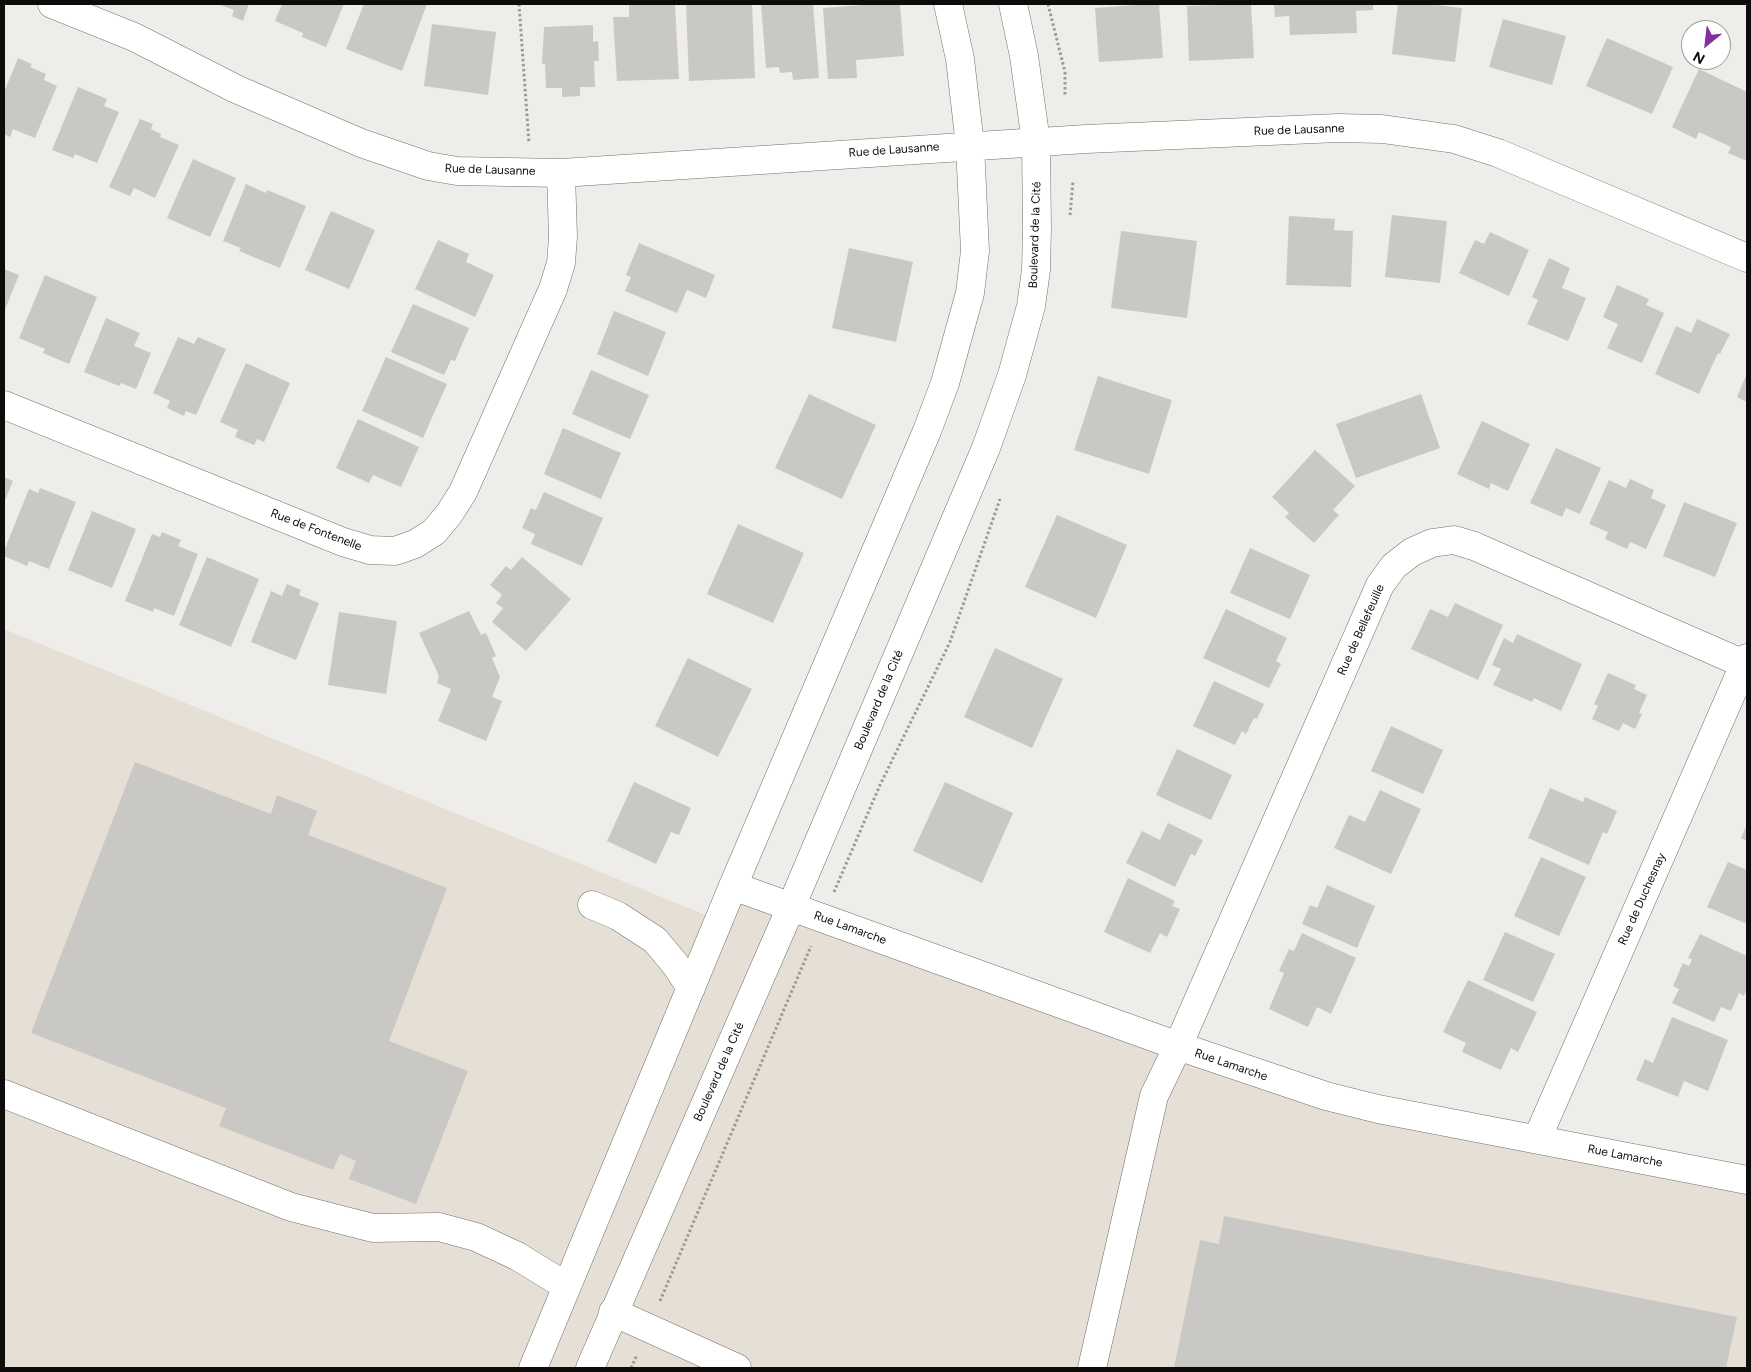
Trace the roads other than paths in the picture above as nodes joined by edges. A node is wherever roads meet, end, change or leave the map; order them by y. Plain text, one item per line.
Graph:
1 (52, 4) edge
2 (948, 4) edge
3 (1013, 4) edge
4 (1036, 142) junction
5 (970, 145) junction
6 (561, 173) junction
7 (1747, 258) edge
8 (4, 405) edge
9 (1746, 661) edge
10 (733, 886) junction
11 (592, 905) dead end
12 (791, 908) junction
13 (691, 988) junction
14 (1178, 1046) junction
15 (4, 1094) edge
16 (1537, 1139) junction
17 (1747, 1180) edge
18 (566, 1286) junction
19 (614, 1312) junction
20 (533, 1368) edge
21 (590, 1368) edge
22 (738, 1368) edge
23 (1092, 1368) edge

1 - 6 street, Rue de Lausanne
2 - 5 street
3 - 4 street, Boulevard de la Cité
4 - 5 street, Rue de Lausanne
4 - 7 street, Rue de Lausanne
4 - 12 street, Boulevard de la Cité
5 - 6 street, Rue de Lausanne
5 - 10 street
6 - 8 street, Rue de Fontenelle
9 - 14 street, Rue de Bellefeuille
9 - 16 street, Rue de Duchesnay
10 - 12 street, Rue Lamarche
10 - 13 street
11 - 13 street
12 - 14 street, Rue Lamarche
12 - 19 street, Boulevard de la Cité
13 - 18 street
14 - 16 street, Rue Lamarche
14 - 23 street, Rue de Bellefeuille
15 - 18 street
16 - 17 street, Rue Lamarche
18 - 20 street
19 - 21 street, Boulevard de la Cité
19 - 22 street

